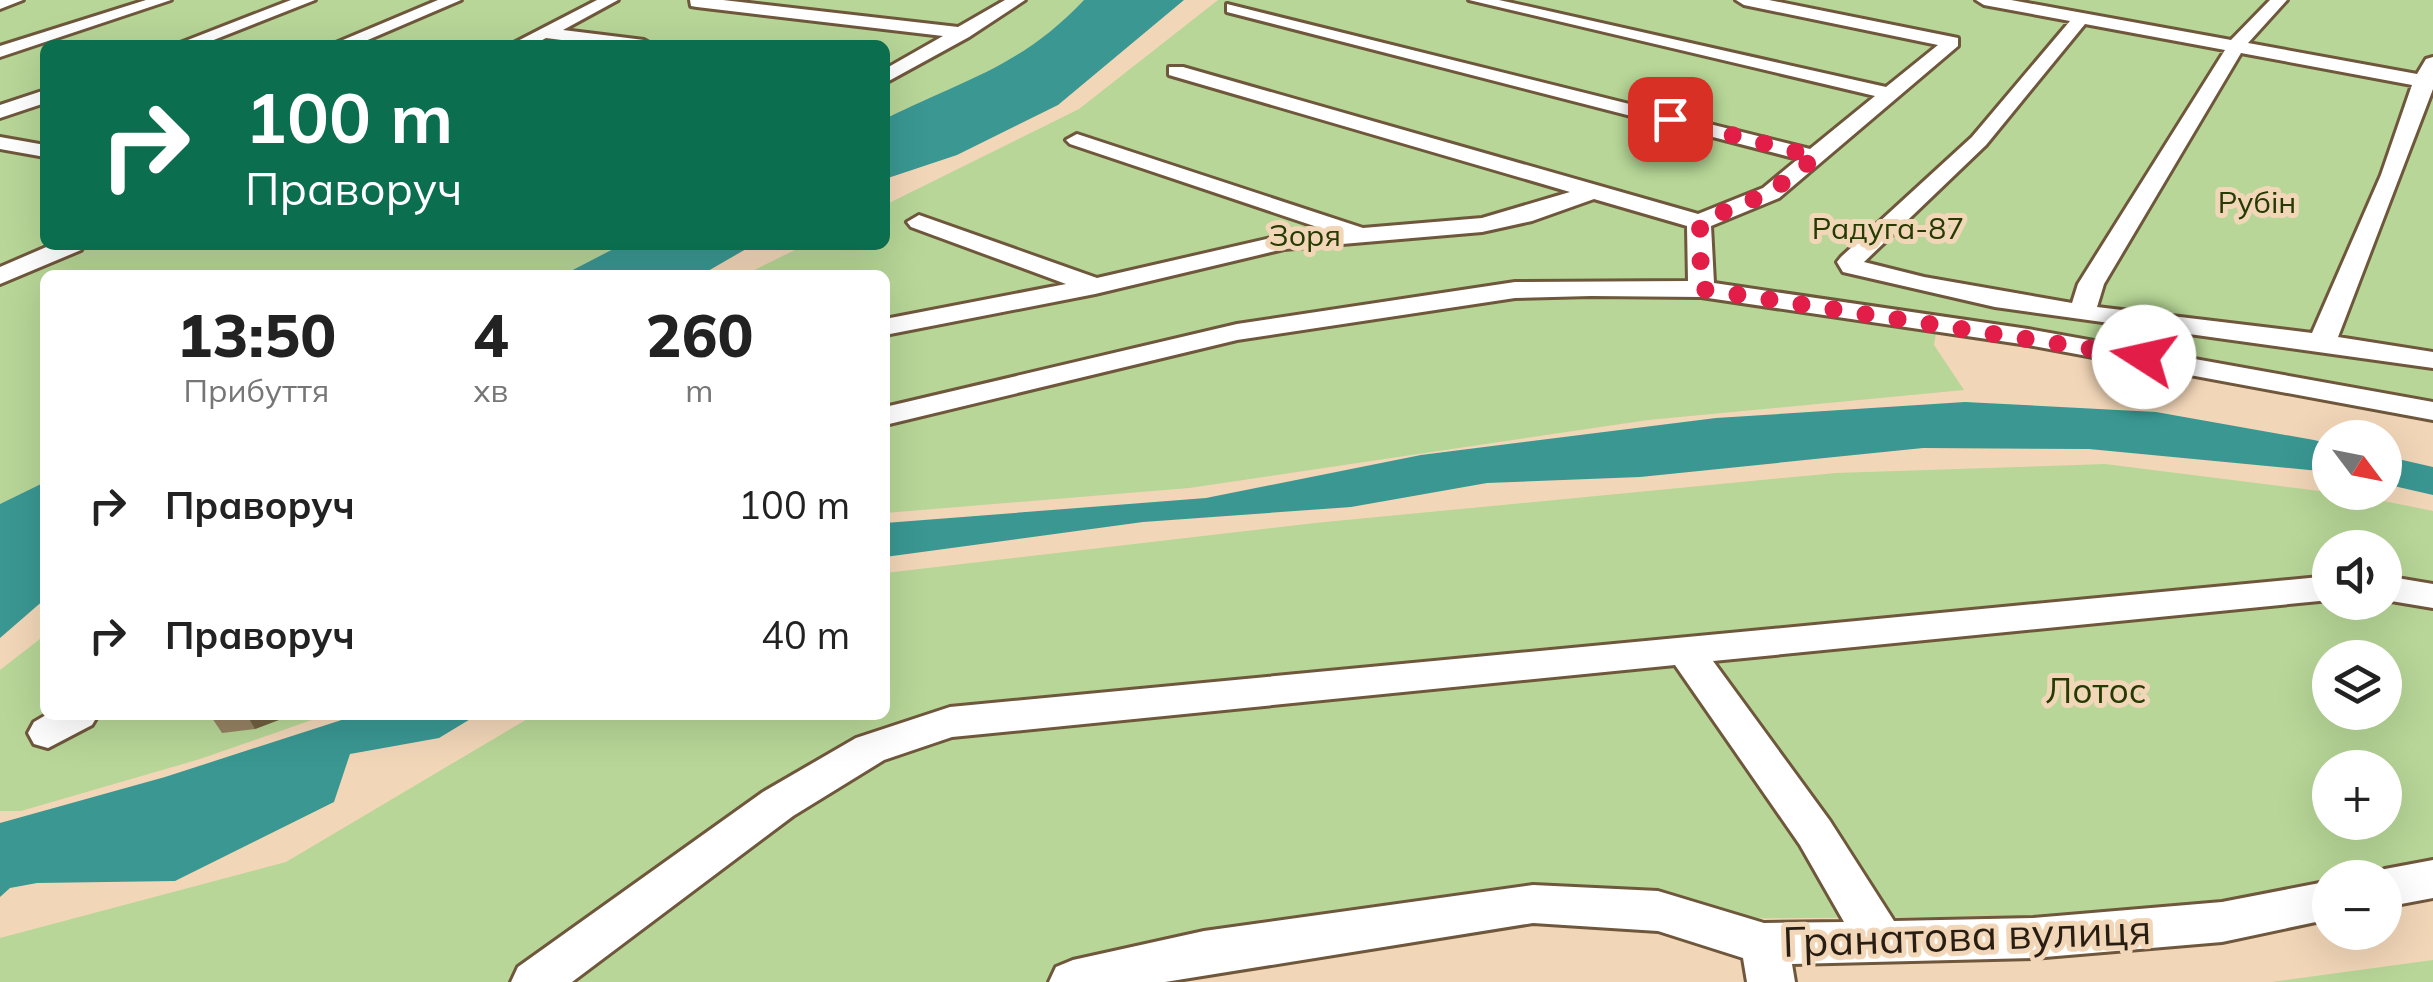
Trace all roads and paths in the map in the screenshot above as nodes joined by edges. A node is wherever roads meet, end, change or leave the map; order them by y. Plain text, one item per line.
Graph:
1 (15, 0) edge
2 (163, 0) edge
3 (307, 0) edge
4 (453, 0) edge
5 (610, 0) edge
6 (1017, 0) edge
7 (1478, 0) edge
8 (1744, 0) edge
9 (1984, 0) edge
10 (2279, 0) edge
11 (697, 2) dead end
12 (0, 4) edge
13 (1233, 8) dead end
14 (2080, 10) edge
15 (546, 33) junction
16 (963, 33) junction
17 (198, 40) edge
18 (353, 40) edge
19 (530, 40) edge
20 (603, 40) edge
21 (2236, 46) junction
22 (0, 52) edge
23 (1176, 71) dead end
24 (890, 74) edge
25 (2430, 76) edge
26 (1891, 94) junction
27 (40, 98) edge
28 (0, 112) edge
29 (1077, 140) dead end
30 (0, 144) edge
31 (40, 150) edge
32 (1816, 157) junction
33 (1596, 190) junction
34 (919, 222) dead end
35 (1700, 222) junction
36 (1363, 234) junction
37 (61, 250) edge
38 (1, 276) edge
39 (40, 283) edge
40 (1095, 286) junction
41 (1701, 289) junction
42 (2082, 312) junction
43 (890, 326) edge
44 (2323, 340) junction
45 (2433, 360) edge
46 (2433, 412) edge
47 (890, 415) edge
48 (2312, 590) edge
49 (2402, 591) edge
50 (2433, 596) edge
51 (1686, 653) junction
52 (2433, 879) edge
53 (2402, 885) edge
54 (2312, 904) edge
55 (1880, 940) junction
56 (1768, 963) edge
57 (535, 982) edge
58 (1073, 982) edge

1 - 12 street
2 - 22 street
3 - 17 street
4 - 18 street
5 - 15 street
6 - 16 street
7 - 26 street
8 - 26 street
9 - 14 street
10 - 21 street
11 - 16 street
13 - 32 street
14 - 21 street
14 - 42 street
15 - 19 street
15 - 20 street
16 - 24 street
21 - 25 street
21 - 42 street
23 - 33 street
25 - 44 street
26 - 32 street
27 - 28 street
29 - 36 street
30 - 31 street
32 - 35 street
33 - 35 street
33 - 36 street
34 - 40 street
35 - 41 street
36 - 40 street
37 - 38 street
38 - 39 street
40 - 43 street
41 - 46 street
41 - 47 street
42 - 44 street
44 - 45 street
48 - 51 street
49 - 50 street
51 - 55 street
51 - 57 street
52 - 53 street
54 - 55 street, Гранатова вулиця
55 - 56 street, Гранатова вулиця
56 - 58 street, Гранатова вулиця

